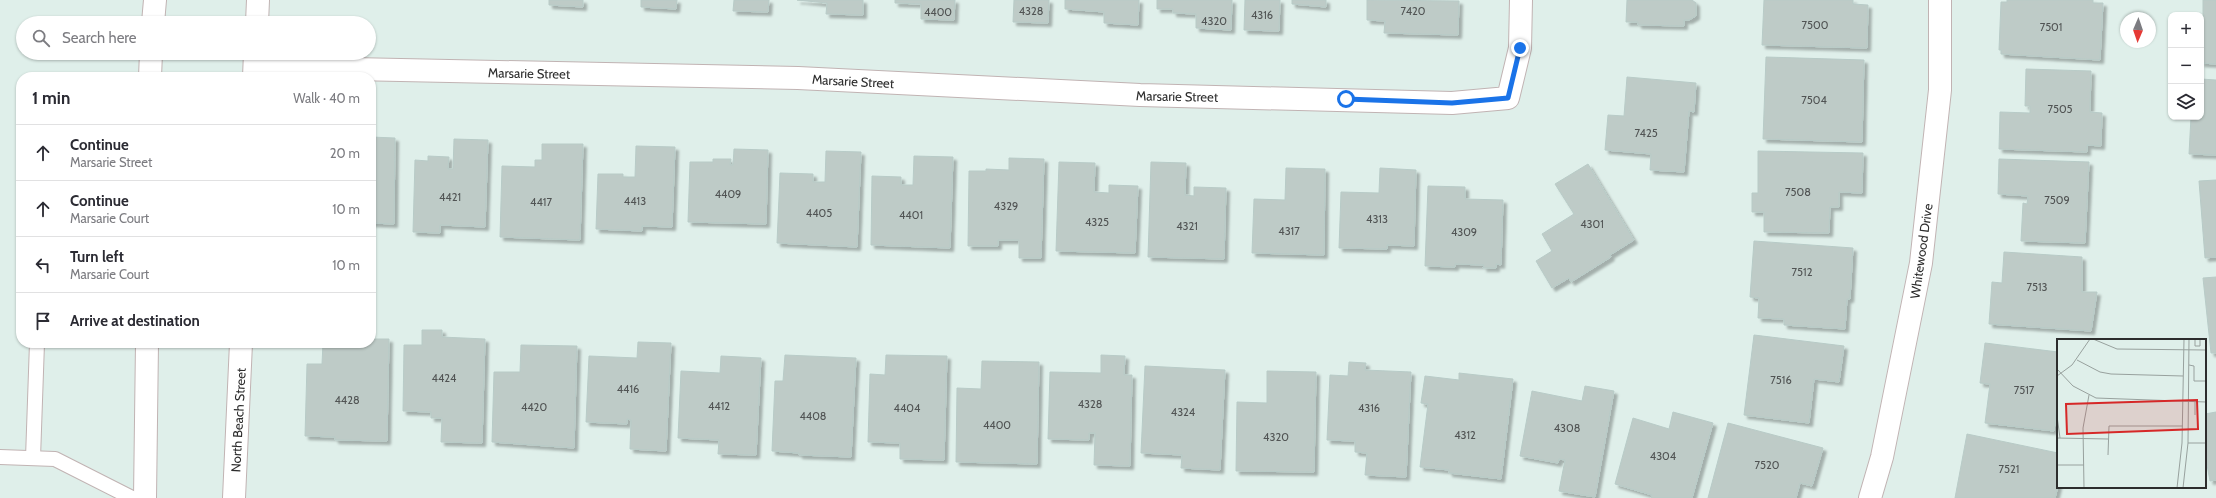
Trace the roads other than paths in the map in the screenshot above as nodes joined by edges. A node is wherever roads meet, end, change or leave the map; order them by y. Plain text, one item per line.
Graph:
1 (155, 0) edge
2 (258, 0) edge
3 (1521, 0) edge
4 (1940, 0) edge
5 (154, 16) edge
6 (257, 16) edge
7 (151, 60) edge
8 (255, 66) edge
9 (150, 72) edge
10 (37, 348) edge
11 (147, 348) edge
12 (241, 348) edge
13 (0, 457) edge
14 (33, 458) junction
15 (132, 498) edge
16 (145, 498) edge
17 (234, 498) edge
18 (1870, 498) edge

1 - 5 street
2 - 6 street
3 - 8 street, Marsarie Street
4 - 18 street, Whitewood Drive
7 - 9 street
10 - 14 lane
11 - 16 street
12 - 17 street, North Beach Street
13 - 14 lane
14 - 15 lane

